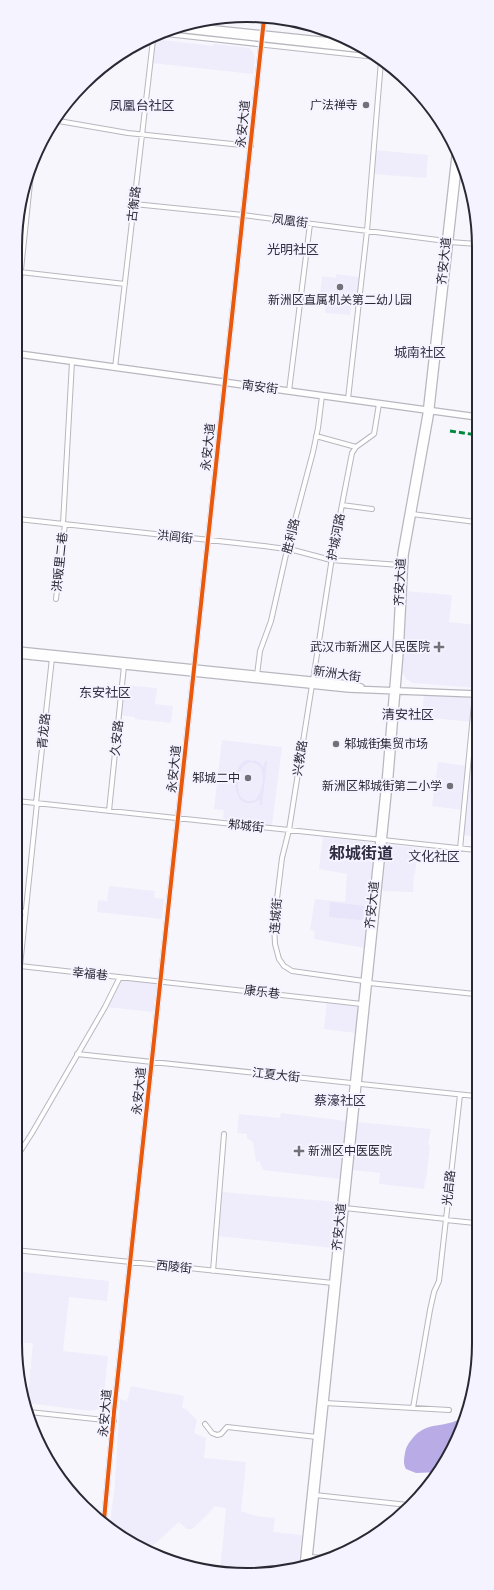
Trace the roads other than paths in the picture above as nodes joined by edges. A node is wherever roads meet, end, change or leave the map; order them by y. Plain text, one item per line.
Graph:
1 (264, 22) edge
2 (197, 28) edge
3 (188, 30) edge
4 (174, 34) edge
5 (262, 39) junction
6 (153, 43) edge
7 (343, 43) edge
8 (354, 49) edge
9 (363, 54) edge
10 (381, 66) edge
11 (61, 121) edge
12 (142, 134) junction
13 (250, 146) junction
14 (455, 161) edge
15 (459, 173) edge
16 (29, 193) edge
17 (134, 204) junction
18 (243, 215) junction
19 (310, 224) junction
20 (367, 231) junction
21 (448, 242) junction
22 (472, 244) edge
23 (22, 254) edge
24 (22, 272) edge
25 (125, 284) junction
26 (22, 354) edge
27 (72, 362) junction
28 (115, 368) junction
29 (225, 383) junction
30 (289, 391) junction
31 (322, 396) junction
32 (348, 400) junction
33 (379, 404) junction
34 (429, 411) junction
35 (472, 416) edge
36 (316, 436) junction
37 (356, 447) junction
38 (342, 505) junction
39 (372, 509) dead end
40 (412, 514) junction
41 (22, 519) edge
42 (472, 522) edge
43 (64, 524) junction
44 (208, 541) junction
45 (288, 550) junction
46 (331, 560) junction
47 (400, 565) junction
48 (56, 599) dead end
49 (22, 650) edge
50 (22, 655) edge
51 (52, 658) junction
52 (124, 666) junction
53 (195, 671) junction
54 (257, 674) junction
55 (312, 683) junction
56 (395, 690) junction
57 (472, 694) edge
58 (472, 733) edge
59 (22, 802) edge
60 (36, 803) junction
61 (109, 811) junction
62 (179, 818) junction
63 (289, 830) junction
64 (381, 840) junction
65 (460, 849) junction
66 (472, 850) edge
67 (22, 912) edge
68 (25, 912) junction
69 (22, 944) edge
70 (22, 966) edge
71 (120, 977) junction
72 (161, 981) junction
73 (366, 982) junction
74 (472, 994) edge
75 (362, 1004) junction
76 (77, 1054) junction
77 (152, 1062) junction
78 (356, 1084) junction
79 (460, 1095) junction
80 (472, 1096) edge
81 (224, 1134) dead end
82 (22, 1149) edge
83 (345, 1208) junction
84 (446, 1220) junction
85 (472, 1223) edge
86 (22, 1251) edge
87 (130, 1262) junction
88 (213, 1271) junction
89 (333, 1283) junction
90 (325, 1403) junction
91 (413, 1408) junction
92 (449, 1410) dead end
93 (33, 1412) edge
94 (114, 1421) junction
95 (205, 1424) dead end
96 (317, 1437) junction
97 (315, 1495) junction
98 (403, 1504) edge
99 (104, 1517) edge
100 (309, 1557) joint
101 (314, 1557) edge
102 (305, 1560) edge

1 - 5 street, 永安大道
2 - 5 main road
3 - 5 main road
4 - 5 street
5 - 7 main road
5 - 8 main road
5 - 9 street
5 - 13 street, 永安大道
6 - 12 street, 古衡路
10 - 20 street
11 - 12 street
12 - 13 street
12 - 17 street, 古衡路
13 - 18 street, 永安大道
14 - 21 main road, 齐安大道
15 - 21 main road, 齐安大道
16 - 23 street
17 - 18 street, 凤凰街
17 - 25 street, 古衡路
18 - 19 street, 凤凰街
18 - 29 street, 永安大道
19 - 20 street, 凤凰街
19 - 30 street
20 - 21 street, 凤凰街
20 - 32 street
21 - 22 street, 凤凰街
21 - 34 main road, 齐安大道
24 - 25 street
25 - 28 street, 古衡路
26 - 27 main road, 南安街
27 - 28 main road, 南安街
27 - 43 street, 洪畈里二巷
28 - 29 main road, 南安街
29 - 30 main road, 南安街
29 - 44 street, 永安大道
30 - 31 main road, 南安街
31 - 32 main road, 南安街
31 - 36 street, 胜利路
32 - 33 main road, 南安街
33 - 34 main road, 南安街
33 - 37 street
34 - 35 main road, 南安街
34 - 40 main road, 齐安大道
34 - 47 main road, 齐安大道
36 - 37 street
36 - 45 street, 胜利路
37 - 38 street, 护城河路
38 - 39 street
38 - 46 street, 护城河路
40 - 42 street
40 - 56 main road, 齐安大道
41 - 43 street, 洪闾街
43 - 44 street, 洪闾街
43 - 48 street, 洪畈里二巷
44 - 45 street, 洪闾街
44 - 53 street, 永安大道
45 - 46 street, 洪闾街
45 - 54 street, 胜利路
46 - 47 street, 洪闾街
46 - 55 street, 护城河路
47 - 56 main road, 齐安大道
49 - 53 main road, 新洲大街
50 - 51 main road, 新洲大街
51 - 52 main road, 新洲大街
51 - 60 street, 青龙路
52 - 53 main road, 新洲大街
52 - 61 street, 久安路
53 - 54 main road, 新洲大街
53 - 55 main road, 新洲大街
53 - 62 street, 永安大道
54 - 55 main road, 新洲大街
55 - 56 main road, 新洲大街
55 - 63 street, 兴教路
56 - 57 main road, 新洲大街
56 - 64 main road, 齐安大道
58 - 65 street
59 - 60 street, 邾城街
60 - 61 street, 邾城街
60 - 68 street, 青龙路
61 - 62 street, 邾城街
62 - 63 street, 邾城街
62 - 72 street, 永安大道
63 - 64 street, 邾城街
63 - 73 street, 连城街
64 - 65 street, 邾城街
64 - 73 main road, 齐安大道
65 - 66 street, 邾城街
67 - 68 street
68 - 69 street, 青龙路
70 - 71 street, 幸福巷
71 - 72 street, 幸福巷
71 - 76 street
72 - 75 street, 康乐巷
72 - 77 street, 永安大道
73 - 74 street, 连城街
73 - 75 main road, 齐安大道
73 - 78 main road, 齐安大道
75 - 78 main road, 齐安大道
76 - 77 street, 江夏大街
76 - 82 street
77 - 78 street, 江夏大街
77 - 87 street, 永安大道
78 - 79 street, 江夏大街
78 - 83 main road, 齐安大道
78 - 89 main road, 齐安大道
79 - 80 street, 江夏大街
79 - 84 street, 光启路
81 - 88 street
83 - 84 street
83 - 90 main road, 齐安大道
84 - 85 street
84 - 91 street, 光启路
86 - 87 street, 西陵街
87 - 88 street, 西陵街
87 - 94 street, 永安大道
88 - 89 street, 西陵街
89 - 96 main road, 齐安大道
90 - 91 street
90 - 97 main road, 齐安大道
91 - 92 street
93 - 94 street
94 - 99 street, 永安大道
95 - 96 street
96 - 102 main road, 齐安大道
97 - 98 street
97 - 100 main road, 齐安大道
100 - 101 street

